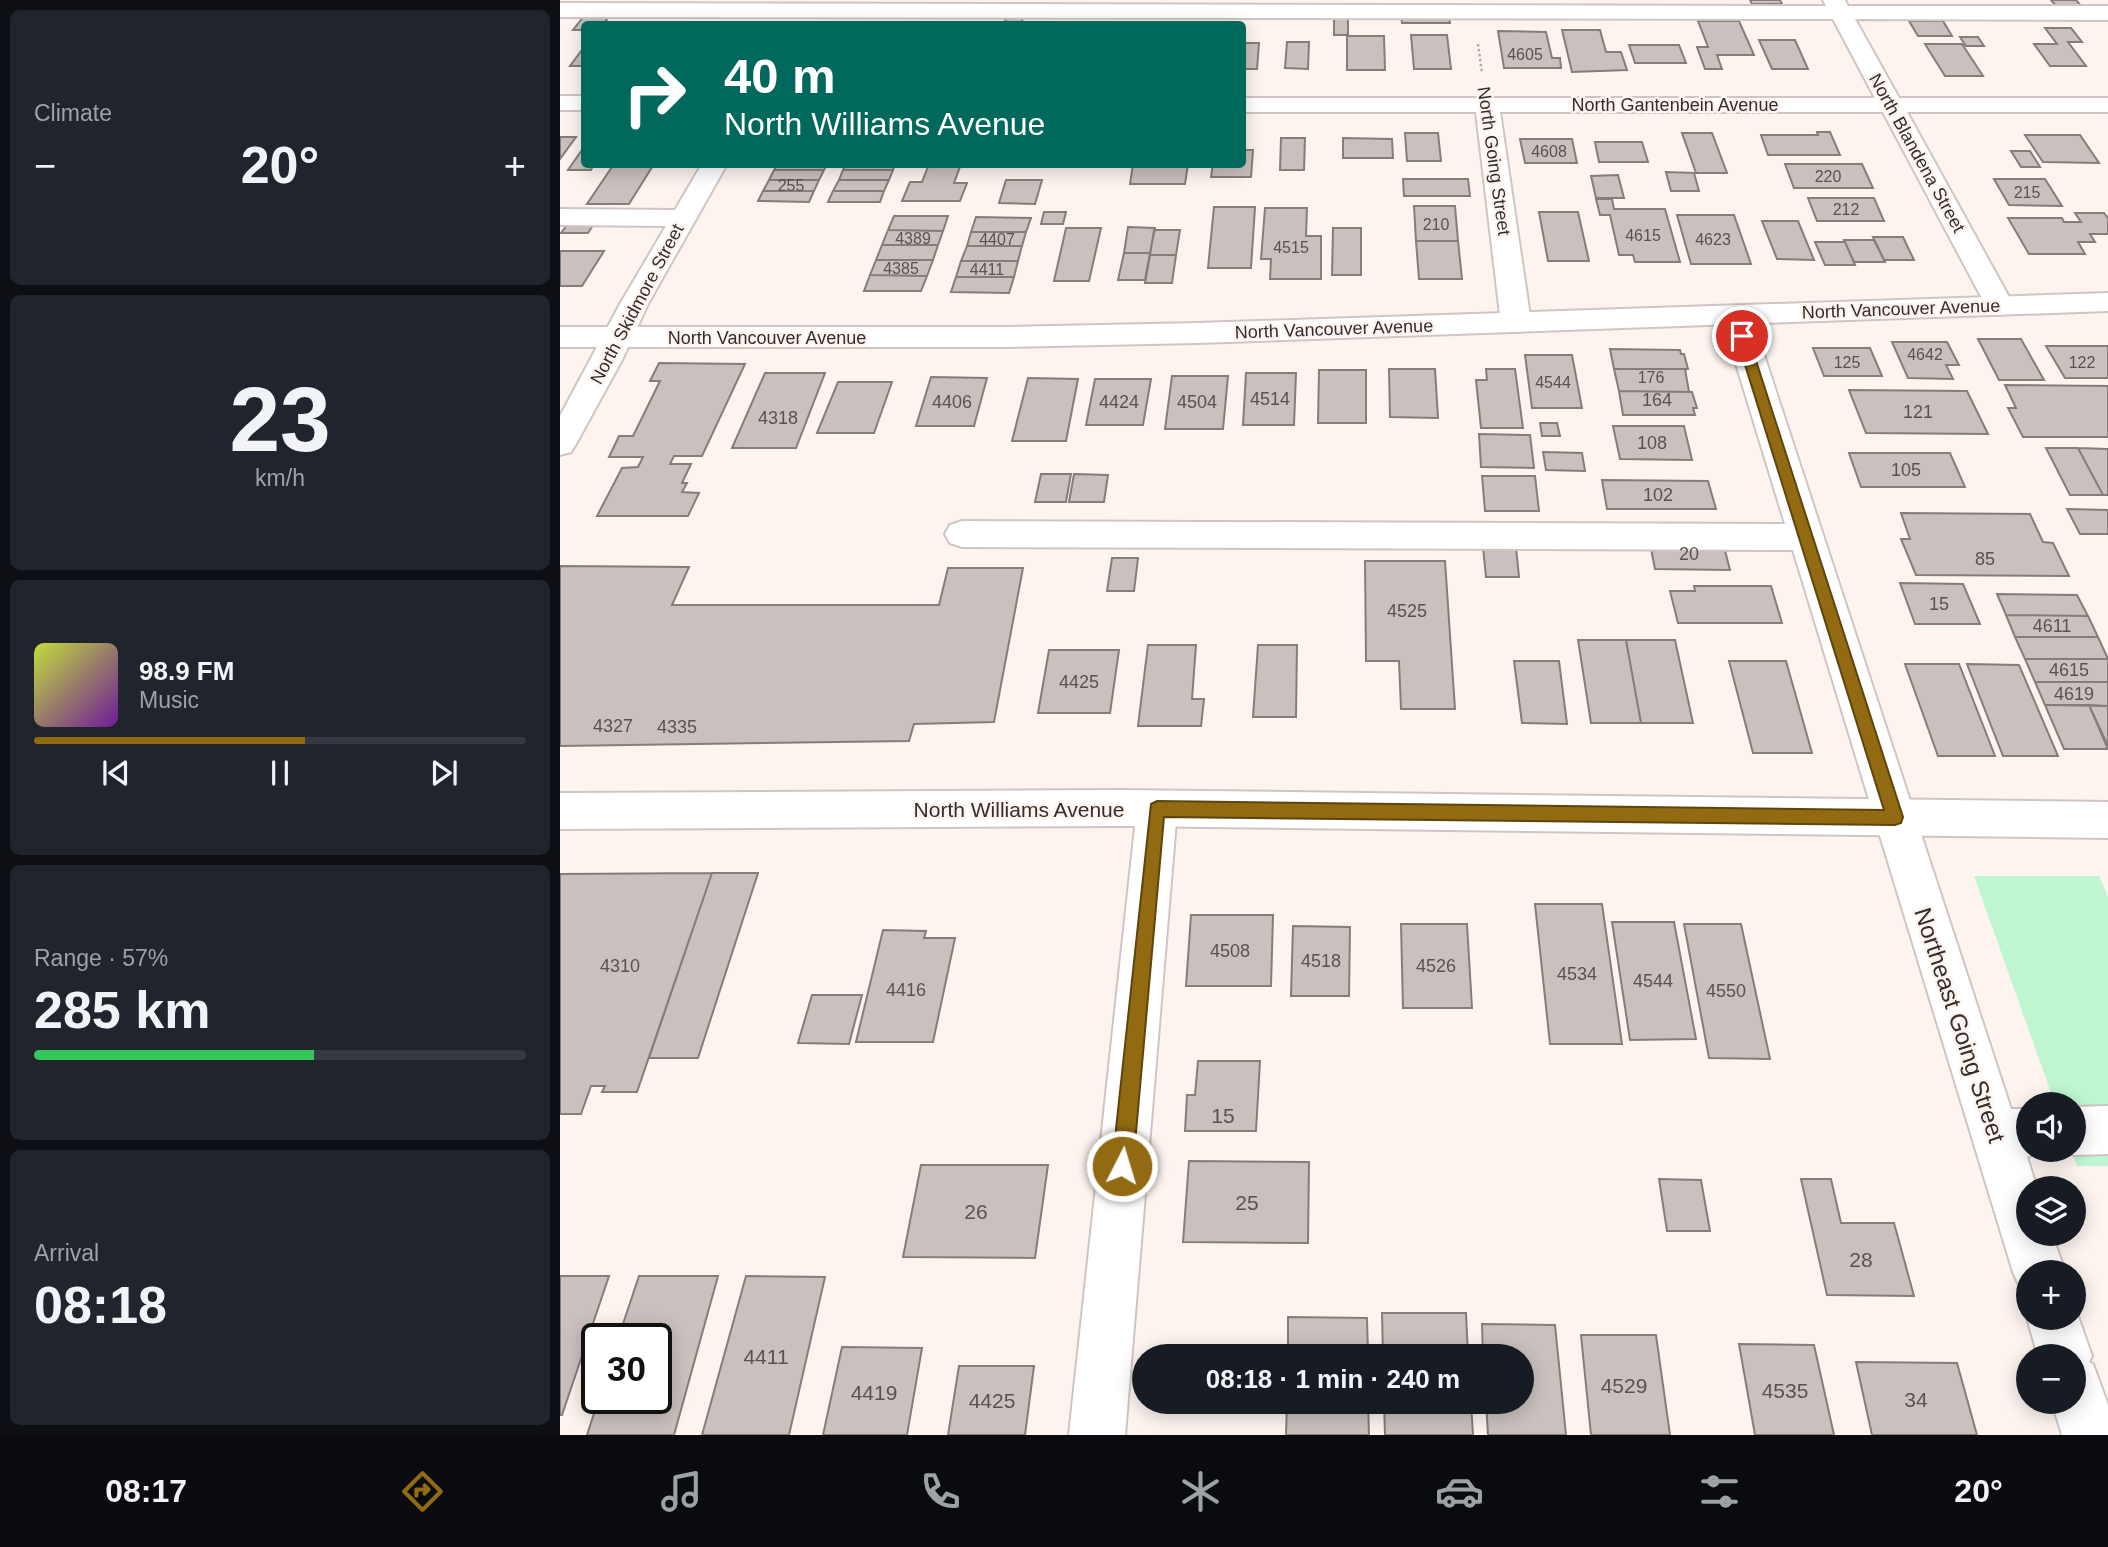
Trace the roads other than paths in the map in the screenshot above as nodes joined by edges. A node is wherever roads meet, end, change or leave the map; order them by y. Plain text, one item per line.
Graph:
1 (1837, 6) edge
2 (560, 10) edge
3 (803, 12) edge
4 (2108, 13) edge
5 (560, 103) edge
6 (581, 103) edge
7 (1246, 105) edge
8 (1487, 105) junction
9 (1890, 105) junction
10 (2108, 105) edge
11 (713, 168) edge
12 (560, 217) edge
13 (684, 218) junction
14 (2108, 302) edge
15 (2000, 306) junction
16 (1736, 315) junction
17 (1516, 323) junction
18 (560, 337) edge
19 (617, 338) junction
20 (560, 444) edge
21 (962, 534) dead end
22 (1806, 537) junction
23 (1157, 809) junction
24 (560, 811) edge
25 (1895, 817) junction
26 (2108, 820) edge
27 (2108, 1130) edge
28 (2086, 1131) edge
29 (2012, 1133) edge
30 (2037, 1260) edge
31 (2084, 1414) edge
32 (1097, 1435) edge
33 (2090, 1435) edge

1 - 3 street
1 - 4 street
1 - 9 street, North Blandena Street
2 - 3 street
5 - 6 street
7 - 8 street, North Gantenbein Avenue
8 - 9 street, North Gantenbein Avenue
8 - 17 street, North Going Street
9 - 10 street, North Gantenbein Avenue
9 - 15 street, North Blandena Street
11 - 13 street, North Skidmore Street
12 - 13 street
13 - 19 street, North Skidmore Street
14 - 15 street, North Vancouver Avenue
15 - 16 street, North Vancouver Avenue
16 - 17 street, North Vancouver Avenue
16 - 22 street
17 - 19 street, North Vancouver Avenue
18 - 19 street, North Vancouver Avenue
19 - 20 street, North Skidmore Street
21 - 22 street
22 - 25 street
23 - 24 street, North Williams Avenue
23 - 25 street, North Williams Avenue
23 - 32 street
25 - 26 street, North Williams Avenue
25 - 29 street, Northeast Going Street
27 - 28 street
29 - 30 street, Northeast Going Street
31 - 33 street

